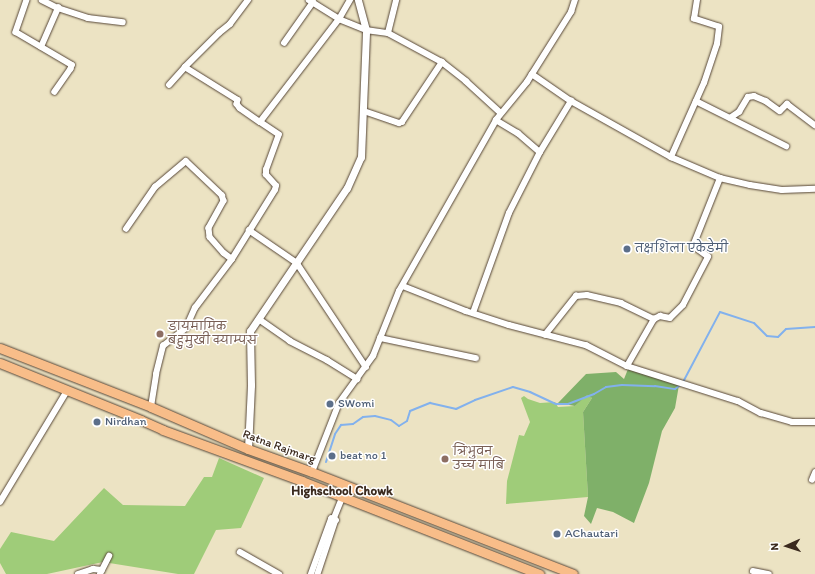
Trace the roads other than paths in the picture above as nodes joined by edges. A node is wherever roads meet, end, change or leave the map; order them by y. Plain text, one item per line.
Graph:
1 (27, 0) edge
2 (42, 0) edge
3 (248, 0) edge
4 (350, 0) edge
5 (358, 0) edge
6 (396, 0) edge
7 (575, 0) edge
8 (697, 0) edge
9 (311, 1) edge
10 (58, 8) junction
11 (339, 19) junction
12 (123, 22) dead end
13 (366, 30) junction
14 (388, 33) junction
15 (284, 43) dead end
16 (41, 47) junction
17 (442, 62) junction
18 (185, 68) junction
19 (532, 74) junction
20 (169, 85) dead end
21 (55, 92) dead end
22 (571, 101) junction
23 (696, 101) junction
24 (364, 111) junction
25 (501, 113) junction
26 (730, 118) junction
27 (496, 120) junction
28 (260, 122) junction
29 (815, 125) edge
30 (786, 146) dead end
31 (540, 152) junction
32 (671, 157) junction
33 (720, 178) junction
34 (815, 189) edge
35 (126, 229) dead end
36 (249, 230) junction
37 (232, 260) junction
38 (297, 263) junction
39 (403, 286) junction
40 (473, 313) junction
41 (259, 319) junction
42 (654, 319) junction
43 (545, 335) junction
44 (380, 338) junction
45 (0, 348) edge
46 (476, 358) dead end
47 (0, 363) edge
48 (627, 366) junction
49 (366, 367) junction
50 (358, 379) junction
51 (67, 391) junction
52 (151, 407) junction
53 (815, 422) edge
54 (248, 449) junction
55 (312, 472) junction
56 (815, 473) edge
57 (812, 480) dead end
58 (342, 498) junction
59 (0, 501) edge
60 (333, 520) junction
61 (240, 552) dead end
62 (109, 556) dead end
63 (753, 571) dead end
64 (101, 572) edge
65 (78, 574) edge
66 (279, 574) edge
67 (312, 574) edge
68 (318, 574) edge
69 (539, 574) edge
70 (573, 574) edge
71 (770, 574) edge

1 - 16 street
2 - 10 street
3 - 18 street
4 - 11 street
5 - 13 street
6 - 14 street
7 - 19 street
8 - 23 street
9 - 11 street
9 - 15 street
10 - 12 street
10 - 16 street
11 - 13 street
11 - 28 street
13 - 14 street
13 - 24 street
14 - 17 street
16 - 21 street
17 - 24 street
17 - 25 street
18 - 20 street
18 - 28 street
19 - 22 street
19 - 25 street
22 - 31 street
22 - 32 street
23 - 26 street
23 - 32 street
24 - 38 street
25 - 27 street
26 - 29 street
26 - 30 street
27 - 31 street
27 - 39 street
28 - 36 street
31 - 40 street
32 - 33 street
33 - 34 street
33 - 42 street
35 - 37 street
36 - 37 street
36 - 38 street
37 - 52 street
38 - 41 street
38 - 49 street
39 - 40 street
39 - 44 street
40 - 43 street
41 - 50 street
41 - 54 street
42 - 43 street
42 - 48 street
43 - 48 street
44 - 46 street
44 - 49 street
45 - 52 highway, Ratna Rajmarg
47 - 51 highway, Ratna Rajmarg
48 - 53 street
49 - 50 street
50 - 55 street
51 - 58 highway, Ratna Rajmarg
51 - 59 street
52 - 54 highway, Ratna Rajmarg
54 - 55 highway, Ratna Rajmarg
55 - 70 highway, Ratna Rajmarg
56 - 57 street
58 - 60 street
58 - 69 highway, Ratna Rajmarg
60 - 67 street
60 - 68 street
61 - 66 street
62 - 64 street
63 - 71 street
64 - 65 street

